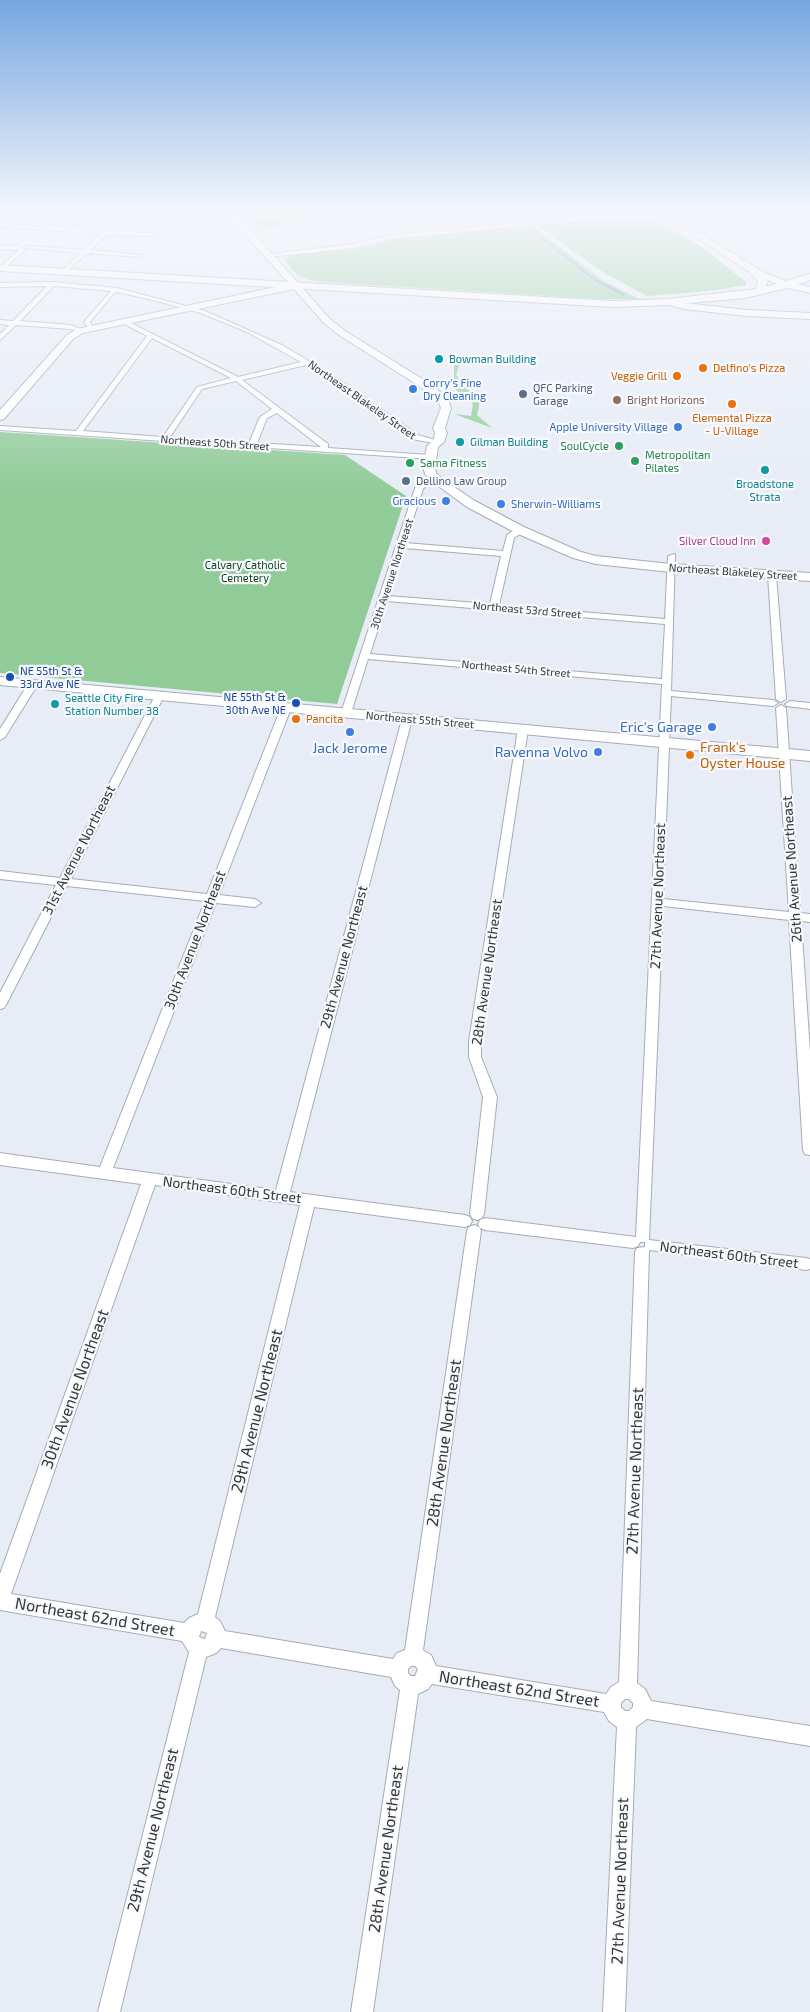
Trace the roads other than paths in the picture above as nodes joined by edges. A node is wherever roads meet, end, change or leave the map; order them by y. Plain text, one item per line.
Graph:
1 (32, 305) edge
2 (101, 305) edge
3 (178, 305) edge
4 (207, 305) edge
5 (312, 305) edge
6 (601, 305) edge
7 (669, 305) edge
8 (722, 305) edge
9 (191, 308) junction
10 (696, 309) junction
11 (732, 311) junction
12 (747, 313) junction
13 (810, 316) edge
14 (123, 321) junction
15 (0, 322) edge
16 (15, 323) junction
17 (86, 329) junction
18 (151, 335) junction
19 (0, 338) edge
20 (167, 343) junction
21 (145, 344) junction
22 (308, 362) junction
23 (237, 379) junction
24 (276, 410) junction
25 (0, 417) edge
26 (0, 428) edge
27 (78, 433) junction
28 (165, 439) junction
29 (252, 445) junction
30 (433, 447) junction
31 (323, 450) junction
32 (437, 480) junction
33 (520, 530) junction
34 (402, 545) junction
35 (506, 554) junction
36 (672, 562) junction
37 (772, 575) junction
38 (810, 577) edge
39 (384, 598) junction
40 (494, 607) junction
41 (669, 622) junction
42 (366, 656) junction
43 (0, 681) edge
44 (33, 684) junction
45 (666, 688) junction
46 (159, 696) junction
47 (781, 703) junction
48 (810, 706) edge
49 (286, 708) junction
50 (346, 713) junction
51 (407, 719) junction
52 (524, 730) junction
53 (0, 737) edge
54 (664, 742) junction
55 (784, 753) junction
56 (810, 756) edge
57 (0, 875) edge
58 (63, 882) junction
59 (211, 898) junction
60 (658, 902) junction
61 (255, 903) dead end
62 (795, 917) junction
63 (810, 918) edge
64 (0, 1005) edge
65 (810, 1150) edge
66 (0, 1159) edge
67 (104, 1173) junction
68 (150, 1179) junction
69 (282, 1196) junction
70 (308, 1200) junction
71 (475, 1222) junction
72 (642, 1244) junction
73 (809, 1264) edge
74 (0, 1600) edge
75 (201, 1640) junction
76 (413, 1656) junction
77 (426, 1674) junction
78 (404, 1677) junction
79 (628, 1690) junction
80 (612, 1704) junction
81 (634, 1715) junction
82 (810, 1736) edge
83 (108, 2012) edge
84 (362, 2012) edge
85 (614, 2012) edge

1 - 16 street
2 - 17 street
3 - 9 street, Northeast Blakeley Street
4 - 9 main road
5 - 30 main road
6 - 10 main road
7 - 10 main road
8 - 11 main road
9 - 14 main road
9 - 22 street, Northeast Blakeley Street
10 - 11 main road
10 - 12 main road
11 - 12 main road
12 - 13 main road
14 - 17 main road
14 - 18 street
15 - 16 street
16 - 17 street
16 - 19 street
17 - 25 main road
18 - 20 street
18 - 21 street
20 - 21 street
20 - 23 street
21 - 27 street
22 - 23 street
22 - 30 street, Northeast Blakeley Street
23 - 24 street
23 - 28 street
24 - 29 street
24 - 31 street
26 - 27 street, Northeast 50th Street
27 - 28 street, Northeast 50th Street
28 - 29 street, Northeast 50th Street
29 - 31 street, Northeast 50th Street
30 - 31 street, Northeast 50th Street
30 - 32 main road
32 - 33 main road, Northeast Blakeley Street
32 - 34 street, 30th Avenue Northeast
33 - 35 street
33 - 36 main road, Northeast Blakeley Street
34 - 35 street
34 - 39 street, 30th Avenue Northeast
35 - 40 street
36 - 37 main road, Northeast Blakeley Street
36 - 41 street, 27th Avenue Northeast
37 - 38 main road, Northeast Blakeley Street
37 - 47 street, 26th Avenue Northeast
39 - 40 street, Northeast 53rd Street
39 - 42 street, 30th Avenue Northeast
40 - 41 street, Northeast 53rd Street
41 - 45 street, 27th Avenue Northeast
42 - 45 street, Northeast 54th Street
42 - 50 street, 30th Avenue Northeast
43 - 44 main road, Northeast 55th Street
44 - 46 main road, Northeast 55th Street
44 - 53 street
45 - 47 street, Northeast 54th Street
45 - 54 street, 27th Avenue Northeast
46 - 49 main road, Northeast 55th Street
46 - 58 street, 31st Avenue Northeast
47 - 48 street, Northeast 54th Street
47 - 55 street, 26th Avenue Northeast
49 - 50 main road, Northeast 55th Street
49 - 59 street, 30th Avenue Northeast
50 - 51 main road, Northeast 55th Street
51 - 52 main road, Northeast 55th Street
51 - 69 street, 29th Avenue Northeast
52 - 54 main road, Northeast 55th Street
52 - 71 street, 28th Avenue Northeast
54 - 55 main road, Northeast 55th Street
54 - 60 street, 27th Avenue Northeast
55 - 56 main road, Northeast 55th Street
55 - 62 street, 26th Avenue Northeast
57 - 58 street
58 - 59 street
58 - 64 street, 31st Avenue Northeast
59 - 61 street
59 - 67 street, 30th Avenue Northeast
60 - 62 street
60 - 72 street, 27th Avenue Northeast
62 - 63 street
62 - 65 street, 26th Avenue Northeast
66 - 67 street, Northeast 60th Street
67 - 68 street, Northeast 60th Street
68 - 69 street, Northeast 60th Street
68 - 74 street, 30th Avenue Northeast
69 - 70 street, Northeast 60th Street
70 - 71 street, Northeast 60th Street
70 - 75 street, 29th Avenue Northeast
71 - 72 street, Northeast 60th Street
71 - 76 street, 28th Avenue Northeast
72 - 73 street, Northeast 60th Street
72 - 79 street, 27th Avenue Northeast
74 - 75 street, Northeast 62nd Street
75 - 78 street, Northeast 62nd Street
75 - 83 street, 29th Avenue Northeast
76 - 77 street
76 - 78 street
77 - 78 street
77 - 80 street, Northeast 62nd Street
78 - 84 street, 28th Avenue Northeast
79 - 80 street
79 - 81 street
80 - 81 street
81 - 82 street
81 - 85 street, 27th Avenue Northeast

